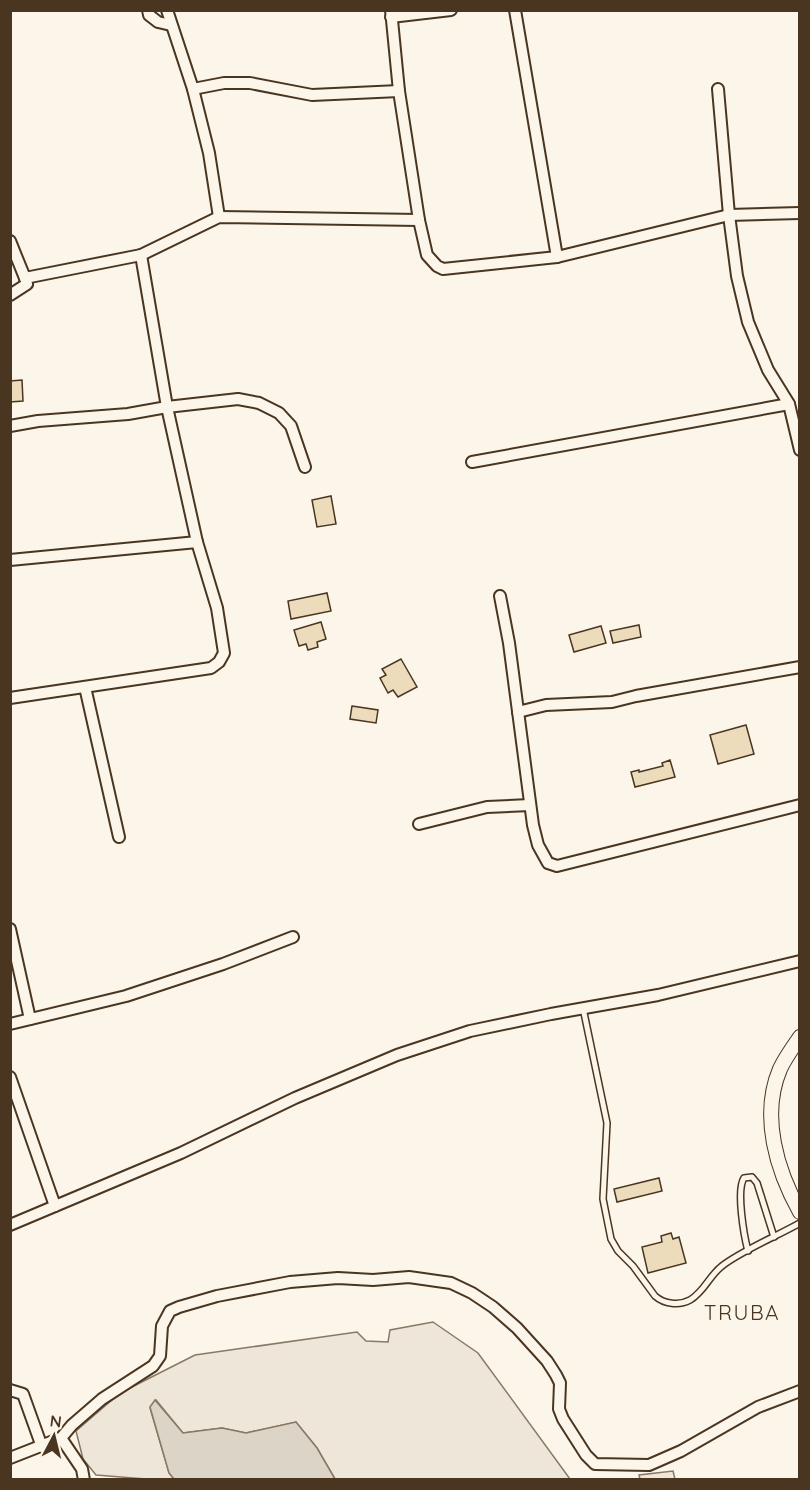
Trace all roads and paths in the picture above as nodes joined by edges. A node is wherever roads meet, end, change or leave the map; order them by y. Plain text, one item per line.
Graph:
1 (148, 10) edge
2 (167, 10) edge
3 (451, 10) edge
4 (514, 10) edge
5 (391, 14) edge
6 (171, 25) junction
7 (193, 89) junction
8 (718, 89) dead end
9 (399, 91) junction
10 (800, 213) edge
11 (729, 215) junction
12 (219, 218) junction
13 (419, 220) junction
14 (10, 241) edge
15 (141, 255) junction
16 (557, 257) junction
17 (25, 278) junction
18 (10, 295) edge
19 (789, 404) junction
20 (167, 407) junction
21 (10, 426) edge
22 (800, 450) edge
23 (472, 462) dead end
24 (305, 467) dead end
25 (197, 542) junction
26 (10, 560) edge
27 (500, 596) dead end
28 (800, 667) edge
29 (85, 687) junction
30 (10, 698) edge
31 (518, 712) junction
32 (530, 805) junction
33 (800, 805) edge
34 (419, 824) dead end
35 (119, 837) dead end
36 (10, 929) edge
37 (293, 937) dead end
38 (800, 962) edge
39 (584, 1008) junction
40 (30, 1019) junction
41 (10, 1024) edge
42 (800, 1037) edge
43 (10, 1077) edge
44 (55, 1206) junction
45 (800, 1212) edge
46 (800, 1223) edge
47 (10, 1225) edge
48 (774, 1237) junction
49 (748, 1251) junction
50 (10, 1390) edge
51 (800, 1391) edge
52 (61, 1438) junction
53 (42, 1447) junction
54 (10, 1458) edge
55 (84, 1479) edge

1 - 6 street
2 - 6 street
3 - 5 street
4 - 16 street
5 - 9 street
6 - 7 street
7 - 9 street
7 - 12 street
8 - 11 street
9 - 13 street
10 - 11 street
11 - 16 street
11 - 19 street
12 - 13 street
12 - 15 street
13 - 16 street
14 - 17 street
15 - 17 street
15 - 20 street
17 - 18 street
19 - 22 street
19 - 23 street
20 - 21 street
20 - 24 street
20 - 25 street
25 - 26 street
25 - 29 street
27 - 31 street
28 - 31 street
29 - 30 street
29 - 35 street
31 - 32 street
32 - 33 street
32 - 34 street
36 - 40 street
37 - 40 street
38 - 39 street
39 - 44 street
39 - 49 lane
40 - 41 street
42 - 45 street
43 - 44 street
44 - 47 street
46 - 48 lane
48 - 49 lane
48 - 49 lane
50 - 53 street
51 - 52 street
52 - 53 street
52 - 55 street
53 - 54 street

